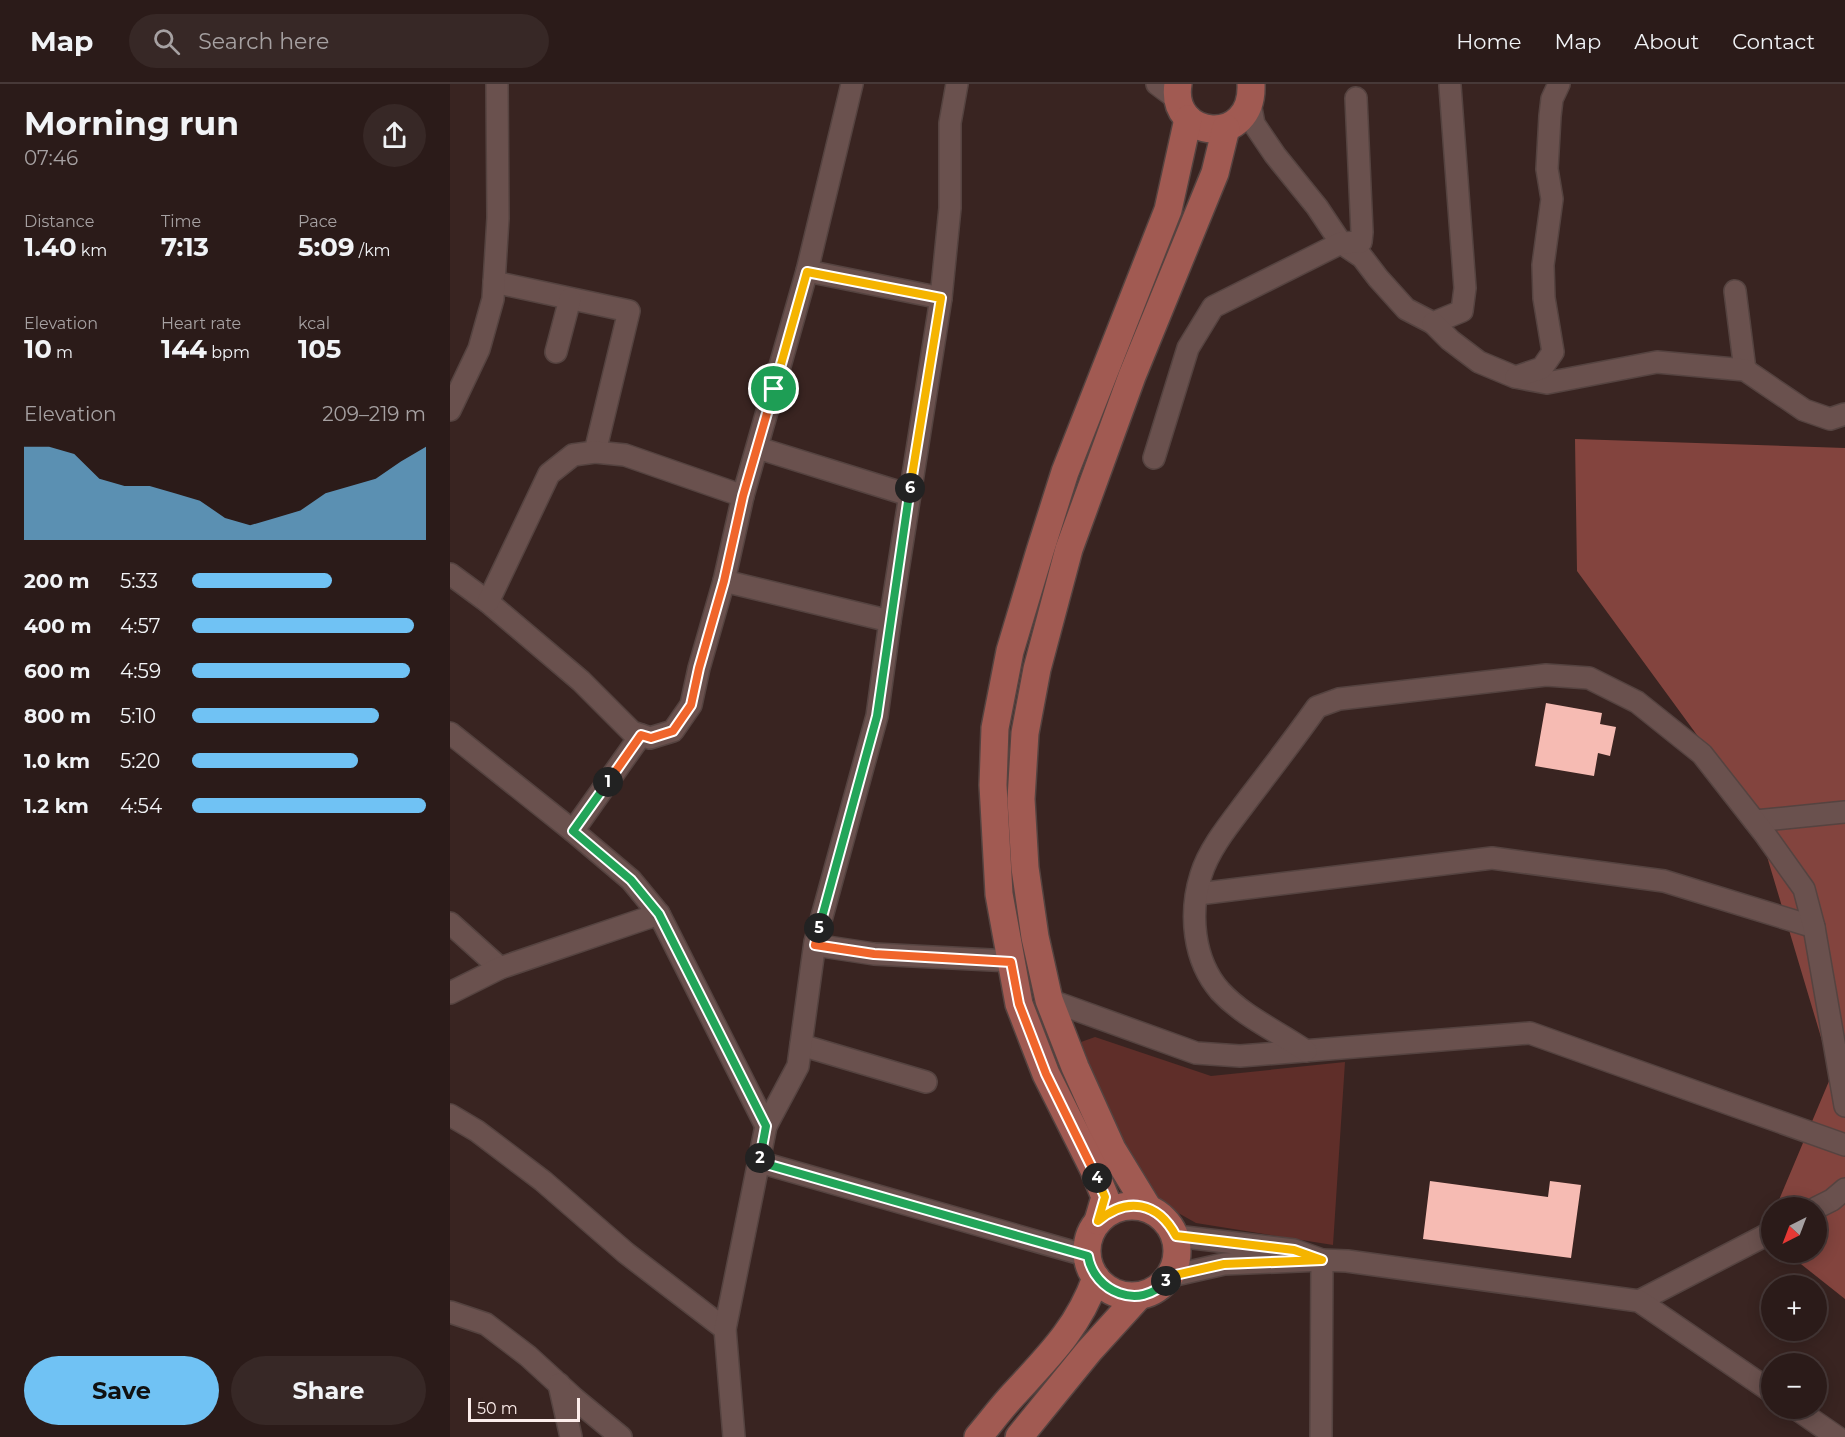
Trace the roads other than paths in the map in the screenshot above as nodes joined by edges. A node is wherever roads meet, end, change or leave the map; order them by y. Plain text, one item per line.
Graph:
1 (497, 84) edge
2 (852, 84) edge
3 (957, 84) edge
4 (1559, 84) edge
5 (1450, 86) dead end
6 (1175, 97) edge
7 (1356, 98) dead end
8 (1240, 110) edge
9 (1341, 243) junction
10 (807, 272) junction
11 (494, 282) junction
12 (1736, 291) dead end
13 (570, 298) junction
14 (941, 298) junction
15 (1433, 323) junction
16 (556, 352) dead end
17 (1745, 370) junction
18 (1515, 377) junction
19 (453, 399) edge
20 (1845, 414) edge
21 (758, 448) junction
22 (595, 452) junction
23 (1154, 459) dead end
24 (909, 495) junction
25 (743, 496) junction
26 (450, 574) edge
27 (724, 581) junction
28 (488, 602) junction
29 (890, 621) junction
30 (450, 733) edge
31 (641, 735) junction
32 (1845, 812) edge
33 (1755, 821) junction
34 (573, 831) junction
35 (1198, 894) junction
36 (659, 914) junction
37 (450, 923) edge
38 (1814, 927) junction
39 (815, 945) junction
40 (1011, 962) junction
41 (501, 968) junction
42 (450, 993) edge
43 (1049, 1000) junction
44 (801, 1045) junction
45 (1306, 1051) junction
46 (926, 1082) dead end
47 (1845, 1106) edge
48 (450, 1115) edge
49 (766, 1126) junction
50 (1845, 1145) edge
51 (759, 1162) junction
52 (1845, 1189) edge
53 (1827, 1202) edge
54 (1148, 1208) junction
55 (1098, 1221) junction
56 (1176, 1236) junction
57 (1761, 1238) edge
58 (1322, 1260) junction
59 (1092, 1267) junction
60 (1171, 1276) junction
61 (1139, 1296) junction
62 (1639, 1301) junction
63 (450, 1312) edge
64 (725, 1329) junction
65 (559, 1384) junction
66 (1761, 1384) edge
67 (575, 1399) junction
68 (1811, 1419) edge
69 (571, 1437) edge
70 (608, 1437) edge
71 (621, 1437) edge
72 (734, 1437) edge
73 (978, 1437) edge
74 (1019, 1437) edge
75 (1321, 1437) edge
76 (1837, 1437) edge

1 - 11 street
2 - 10 street
3 - 14 street
4 - 18 street
5 - 15 street
6 - 8 main road
6 - 40 main road
7 - 9 street
8 - 9 street
8 - 43 main road
9 - 15 street
9 - 23 street
10 - 14 street
10 - 21 street
11 - 13 street
11 - 19 street
12 - 17 street
13 - 16 street
13 - 22 street
14 - 24 street
15 - 18 street
17 - 18 street
17 - 20 street
21 - 24 street
21 - 25 street
22 - 25 street
22 - 28 street
24 - 29 street
25 - 27 street
26 - 28 street
27 - 29 street
27 - 31 street
28 - 31 street
29 - 39 street
30 - 34 street
31 - 34 street
32 - 33 street
33 - 35 street
33 - 38 street
34 - 36 street
35 - 38 street
35 - 45 street
36 - 41 street
36 - 49 street
37 - 41 street
38 - 47 street
39 - 40 street
39 - 44 street
40 - 55 main road
41 - 42 street
43 - 45 street
43 - 54 main road
44 - 46 street
44 - 49 street
45 - 50 street
48 - 64 street
49 - 51 street
51 - 59 street
51 - 64 street
52 - 53 street
54 - 55 main road
54 - 56 main road
55 - 59 main road
56 - 58 street
56 - 60 main road
57 - 62 street
58 - 60 street
58 - 62 street
58 - 75 street
59 - 61 main road
59 - 73 main road
60 - 61 main road
61 - 74 main road
62 - 66 street
63 - 65 street
64 - 72 street
65 - 67 street
65 - 69 street
67 - 70 street
67 - 71 street
68 - 76 street

